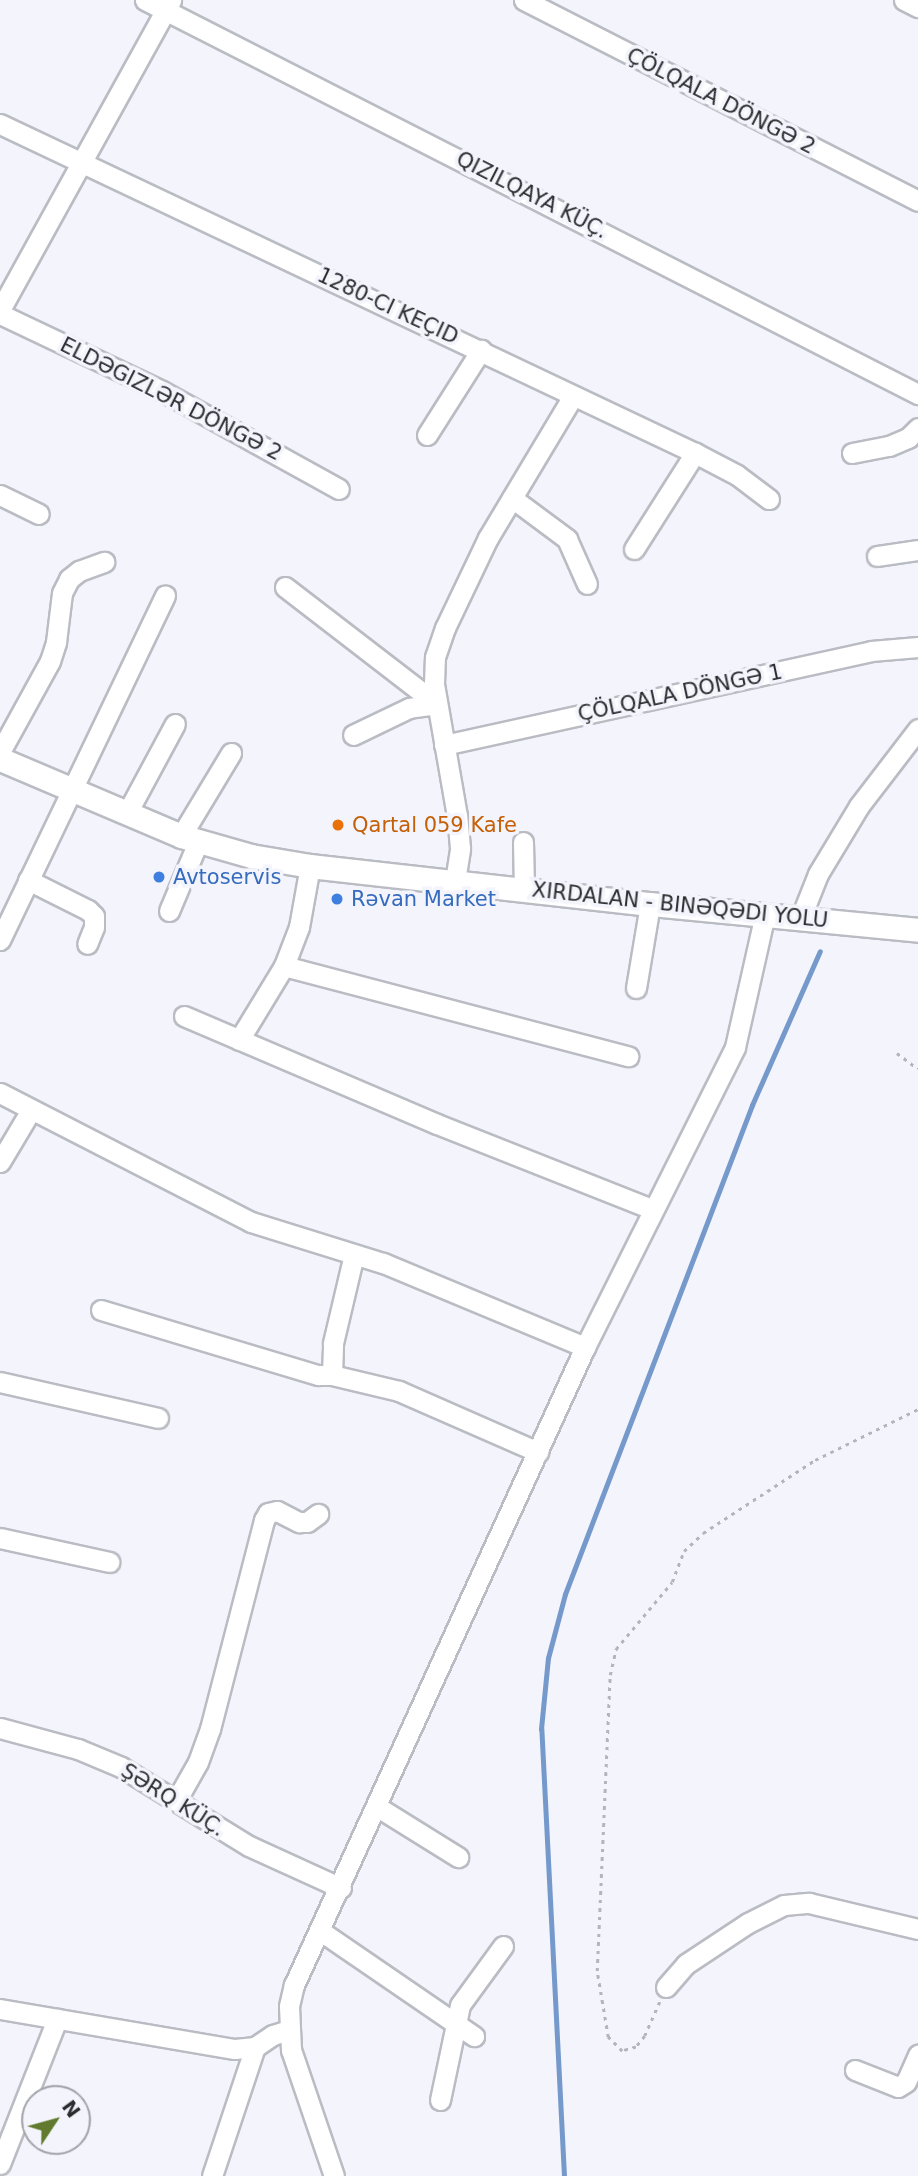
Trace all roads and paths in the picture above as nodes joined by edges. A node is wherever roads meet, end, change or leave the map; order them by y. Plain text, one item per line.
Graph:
1 (145, 0) edge
2 (524, 0) edge
3 (904, 0) edge
4 (169, 5) edge
5 (918, 7) edge
6 (0, 124) edge
7 (82, 163) junction
8 (918, 201) edge
9 (0, 312) edge
10 (481, 350) junction
11 (918, 394) edge
12 (573, 396) junction
13 (918, 428) edge
14 (426, 435) dead end
15 (695, 453) junction
16 (852, 453) dead end
17 (339, 489) dead end
18 (0, 495) edge
19 (512, 498) junction
20 (769, 499) dead end
21 (39, 514) dead end
22 (634, 550) dead end
23 (918, 550) edge
24 (877, 556) dead end
25 (104, 562) dead end
26 (587, 584) dead end
27 (285, 587) dead end
28 (165, 596) dead end
29 (918, 647) edge
30 (437, 704) junction
31 (175, 724) dead end
32 (917, 732) edge
33 (353, 735) dead end
34 (444, 745) junction
35 (0, 752) edge
36 (231, 752) dead end
37 (0, 759) edge
38 (71, 790) junction
39 (127, 813) junction
40 (190, 839) junction
41 (523, 842) dead end
42 (310, 866) junction
43 (28, 880) junction
44 (455, 881) junction
45 (524, 889) junction
46 (650, 904) junction
47 (169, 911) dead end
48 (765, 914) junction
49 (801, 917) junction
50 (4, 920) edge
51 (918, 930) edge
52 (0, 940) edge
53 (87, 944) dead end
54 (284, 966) junction
55 (636, 988) dead end
56 (184, 1016) dead end
57 (239, 1040) junction
58 (897, 1053) dead end
59 (628, 1056) dead end
60 (918, 1069) edge
61 (0, 1093) edge
62 (31, 1110) junction
63 (0, 1161) edge
64 (652, 1209) junction
65 (354, 1254) junction
66 (101, 1310) dead end
67 (585, 1347) junction
68 (332, 1375) junction
69 (0, 1382) edge
70 (918, 1409) edge
71 (158, 1418) dead end
72 (538, 1452) junction
73 (318, 1514) dead end
74 (0, 1538) edge
75 (109, 1562) dead end
76 (0, 1728) edge
77 (176, 1801) junction
78 (376, 1806) junction
79 (458, 1857) dead end
80 (341, 1888) junction
81 (918, 1929) edge
82 (319, 1930) junction
83 (503, 1946) dead end
84 (666, 1987) joint
85 (0, 2009) edge
86 (57, 2019) junction
87 (455, 2023) junction
88 (288, 2030) junction
89 (474, 2036) dead end
90 (255, 2047) junction
91 (918, 2055) edge
92 (855, 2070) dead end
93 (440, 2100) dead end
94 (0, 2164) edge
95 (212, 2176) edge
96 (334, 2176) edge

1 - 4 street
2 - 8 street, ÇÖLQALA DÖNGƏ 2
3 - 5 street
4 - 7 street
4 - 11 street
6 - 7 street
7 - 9 street
7 - 10 street
9 - 17 street, ELDƏGIZLƏR DÖNGƏ 2
10 - 12 street
10 - 14 street
12 - 15 street
12 - 19 street
13 - 16 street
15 - 20 street
15 - 22 street
18 - 21 street
19 - 26 street
19 - 30 street
23 - 24 street
25 - 35 street
27 - 30 street
28 - 38 street
29 - 34 street, ÇÖLQALA DÖNGƏ 1
30 - 33 street
30 - 34 street
31 - 39 street
32 - 49 street
34 - 44 street
36 - 40 street
37 - 38 main road
38 - 39 main road
38 - 43 street
39 - 40 main road
40 - 42 main road
40 - 47 street
41 - 45 street
42 - 44 main road
42 - 54 street
43 - 50 street
43 - 53 street
44 - 45 main road
45 - 46 main road
46 - 48 main road
46 - 55 street
48 - 49 main road
48 - 64 street
49 - 51 main road
50 - 52 street
54 - 57 street
54 - 59 street
56 - 57 street
57 - 64 street
58 - 60 path
61 - 62 street
62 - 63 street
62 - 65 street
64 - 67 street
65 - 67 street
65 - 68 street
66 - 68 street
67 - 72 street
68 - 72 street
69 - 71 street
70 - 84 path
72 - 78 street
73 - 77 street
74 - 75 street
76 - 77 street, ŞƏRQ KÜÇ.
77 - 80 street, ŞƏRQ KÜÇ.
78 - 79 street
78 - 80 street
80 - 82 street
81 - 84 street
82 - 87 street
82 - 88 street
83 - 87 street
85 - 86 street
86 - 90 street
86 - 94 street
87 - 89 street
87 - 93 street
88 - 90 street
88 - 96 street
90 - 95 street
91 - 92 street

